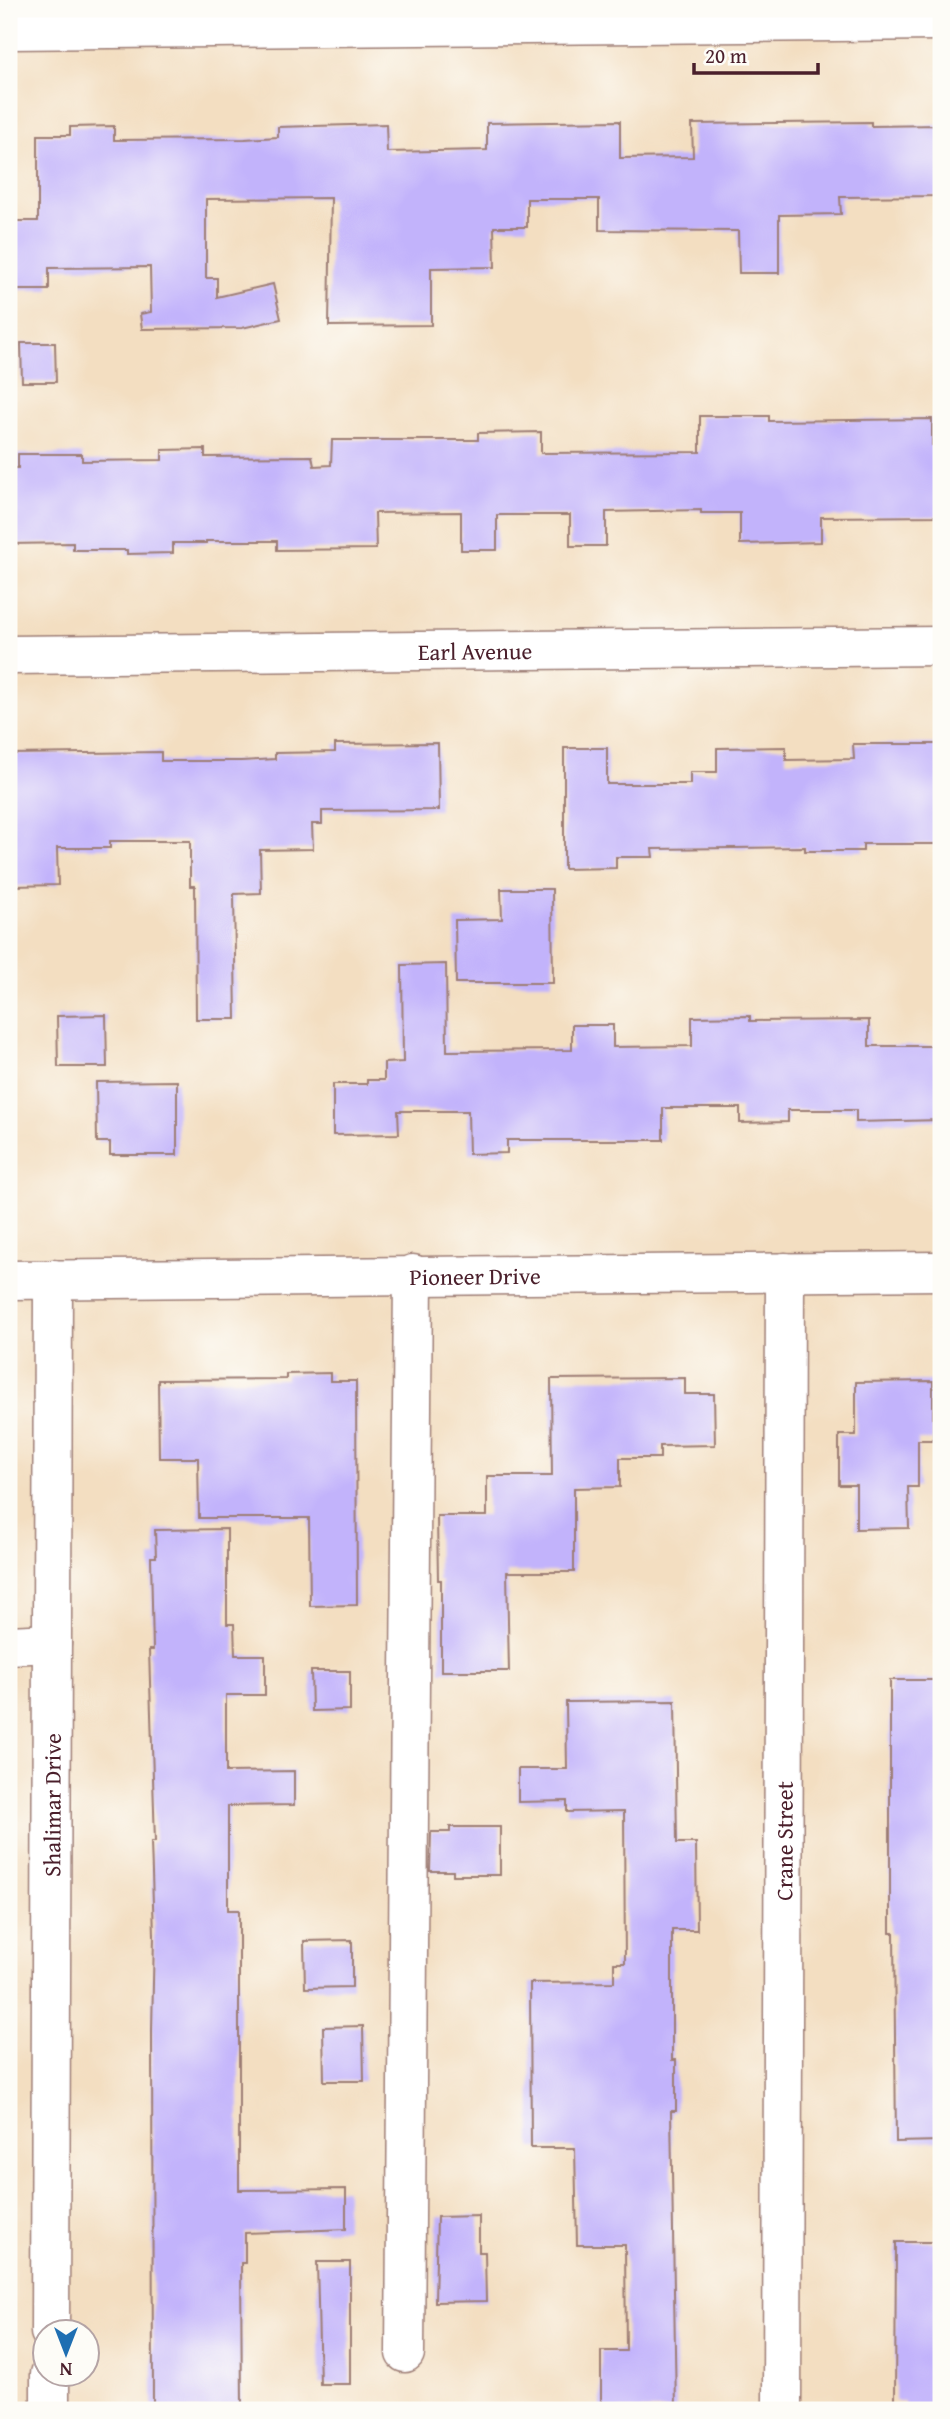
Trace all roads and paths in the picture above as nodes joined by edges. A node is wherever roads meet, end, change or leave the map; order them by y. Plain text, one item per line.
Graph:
1 (56, 19) edge
2 (941, 21) edge
3 (9, 30) edge
4 (941, 646) edge
5 (9, 655) edge
6 (941, 1271) edge
7 (785, 1272) junction
8 (413, 1274) junction
9 (53, 1279) junction
10 (9, 1280) edge
11 (52, 1643) junction
12 (9, 1644) edge
13 (50, 2318) edge
14 (405, 2353) dead end
15 (50, 2388) edge
16 (50, 2410) edge
17 (782, 2410) edge

1 - 2 street
1 - 3 street
4 - 5 street, Earl Avenue
6 - 7 street, Pioneer Drive
7 - 8 street, Pioneer Drive
7 - 17 street, Crane Street
8 - 9 street, Pioneer Drive
8 - 14 street
9 - 10 street, Pioneer Drive
9 - 11 street, Shalimar Drive
11 - 12 street
11 - 13 street, Shalimar Drive
15 - 16 street

